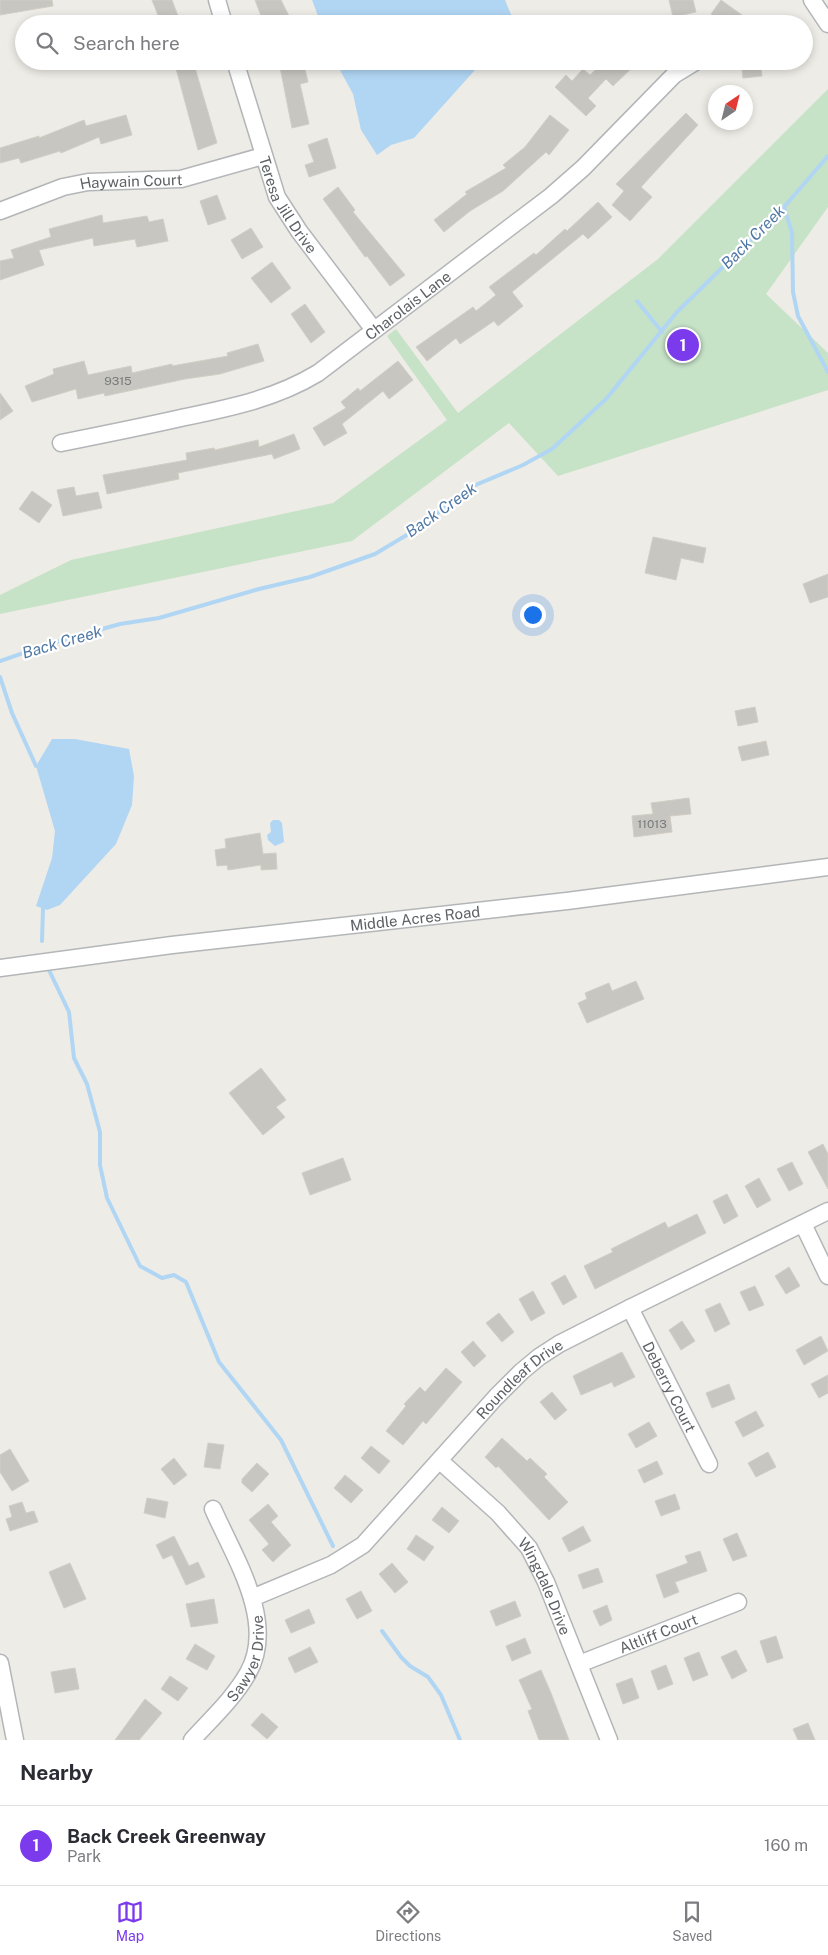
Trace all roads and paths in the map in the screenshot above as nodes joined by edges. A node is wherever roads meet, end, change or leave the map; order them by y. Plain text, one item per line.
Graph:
1 (217, 0) edge
2 (812, 0) edge
3 (221, 15) edge
4 (828, 24) edge
5 (238, 70) edge
6 (683, 70) edge
7 (263, 156) junction
8 (0, 211) edge
9 (374, 330) junction
10 (61, 443) dead end
11 (828, 867) edge
12 (0, 968) edge
13 (828, 1211) edge
14 (803, 1224) junction
15 (828, 1276) edge
16 (630, 1308) junction
17 (440, 1461) junction
18 (709, 1464) dead end
19 (212, 1509) dead end
20 (252, 1598) junction
21 (738, 1602) dead end
22 (0, 1663) edge
23 (579, 1664) junction
24 (15, 1740) edge
25 (192, 1740) edge
26 (609, 1740) edge

1 - 3 street
2 - 4 street
5 - 7 street, Teresa Jill Drive
6 - 9 street, Charolais Lane
7 - 8 street, Haywain Court
7 - 9 street, Teresa Jill Drive
9 - 10 street, Charolais Lane
11 - 12 street, Middle Acres Road
13 - 14 street, Roundleaf Drive
14 - 15 street
14 - 16 street, Roundleaf Drive
16 - 17 street, Roundleaf Drive
16 - 18 street, Deberry Court
17 - 20 street, Roundleaf Drive
17 - 23 street, Wingdale Drive
19 - 20 street, Sawyer Drive
20 - 25 street, Sawyer Drive
21 - 23 street, Altliff Court
22 - 24 street
23 - 26 street, Wingdale Drive

